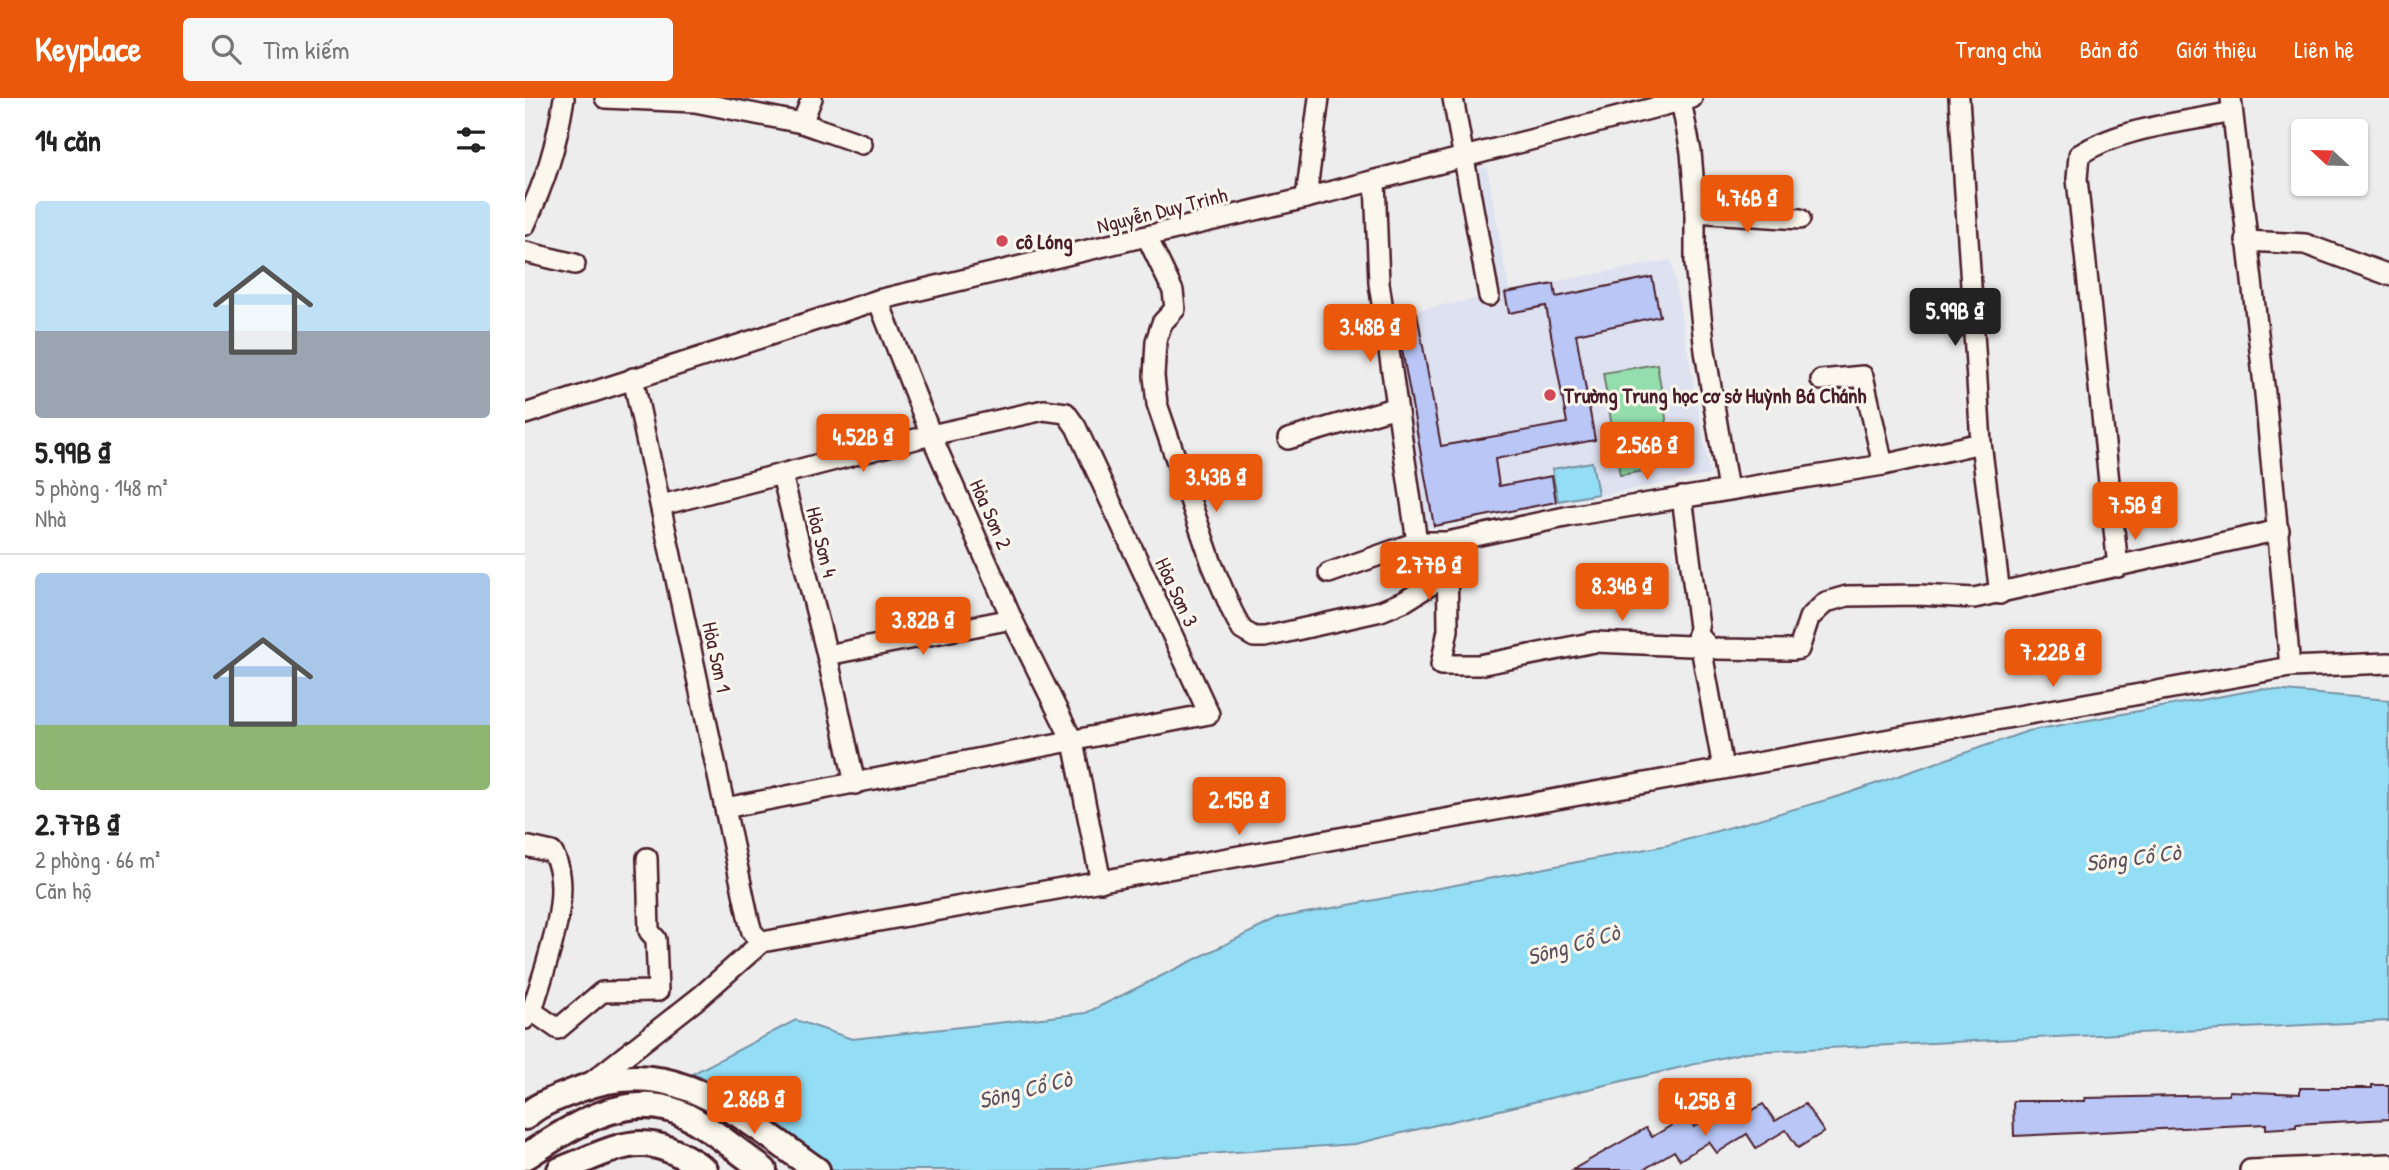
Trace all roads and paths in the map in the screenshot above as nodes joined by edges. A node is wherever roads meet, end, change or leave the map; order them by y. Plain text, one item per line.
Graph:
1 (564, 98) edge
2 (605, 98) edge
3 (812, 98) edge
4 (1319, 98) edge
5 (1453, 98) edge
6 (1959, 98) edge
7 (1686, 99) edge
8 (722, 103) edge
9 (2232, 105) edge
10 (802, 123) junction
11 (863, 144) dead end
12 (1464, 156) junction
13 (1375, 181) junction
14 (1306, 198) junction
15 (530, 203) edge
16 (1695, 212) junction
17 (1800, 219) dead end
18 (525, 225) edge
19 (1147, 237) junction
20 (2246, 241) junction
21 (525, 252) edge
22 (575, 264) dead end
23 (2389, 275) edge
24 (1489, 296) dead end
25 (878, 300) junction
26 (633, 378) junction
27 (1821, 380) dead end
28 (1397, 407) junction
29 (525, 414) edge
30 (931, 435) junction
31 (1288, 439) dead end
32 (1981, 443) junction
33 (1883, 465) junction
34 (782, 475) junction
35 (1728, 490) junction
36 (1682, 497) junction
37 (663, 505) junction
38 (2279, 530) junction
39 (1417, 542) junction
40 (1447, 542) junction
41 (2118, 566) junction
42 (1329, 573) dead end
43 (1448, 573) junction
44 (2000, 594) junction
45 (1012, 619) junction
46 (1699, 636) junction
47 (827, 655) junction
48 (2389, 663) edge
49 (2290, 667) junction
50 (1073, 742) junction
51 (1723, 768) junction
52 (855, 784) junction
53 (725, 808) junction
54 (525, 846) edge
55 (646, 858) dead end
56 (1101, 882) junction
57 (762, 942) junction
58 (528, 1015) edge
59 (586, 1087) junction
60 (525, 1117) edge
61 (525, 1132) edge
62 (564, 1132) junction
63 (525, 1157) edge
64 (2389, 1164) edge
65 (703, 1169) edge
66 (560, 1170) edge
67 (764, 1170) edge
68 (817, 1170) edge
69 (2250, 1170) edge

1 - 15 street
2 - 8 street
3 - 10 street
4 - 14 street
5 - 12 street
6 - 32 street
7 - 12 street, Nguyễn Duy Trinh
7 - 16 street
8 - 10 street
9 - 20 street
9 - 41 street
10 - 11 street
12 - 13 street, Nguyễn Duy Trinh
12 - 24 street
13 - 14 street, Nguyễn Duy Trinh
13 - 28 street
14 - 19 street, Nguyễn Duy Trinh
15 - 18 street
16 - 17 street
16 - 35 street
19 - 25 street, Nguyễn Duy Trinh
19 - 43 street
20 - 23 street
20 - 38 street
21 - 22 street
25 - 26 street, Nguyễn Duy Trinh
25 - 30 street, Hỏa Sơn 2
26 - 29 street, Nguyễn Duy Trinh
26 - 37 street, Hỏa Sơn 1
27 - 33 street
28 - 31 street
28 - 39 street
30 - 34 street
30 - 45 street, Hỏa Sơn 2
30 - 50 street, Hỏa Sơn 3
32 - 33 street
32 - 44 street
33 - 35 street
34 - 37 street
34 - 47 street, Hỏa Sơn 4
35 - 36 street
36 - 40 street
36 - 46 street
37 - 53 street, Hỏa Sơn 1
38 - 41 street
38 - 49 street
39 - 40 street
39 - 42 street
40 - 43 street
41 - 44 street
43 - 46 street
44 - 46 street
45 - 47 street
45 - 50 street, Hỏa Sơn 2
46 - 51 street
47 - 52 street, Hỏa Sơn 4
48 - 49 street
49 - 51 street
50 - 52 street
50 - 56 street, Hỏa Sơn 2
51 - 56 street
52 - 53 street
53 - 57 street, Hỏa Sơn 1
54 - 58 street
55 - 58 street
56 - 57 street
57 - 59 street
59 - 60 main road
59 - 68 main road
61 - 62 main road
62 - 63 main road
62 - 67 main road
64 - 69 street
65 - 66 main road

